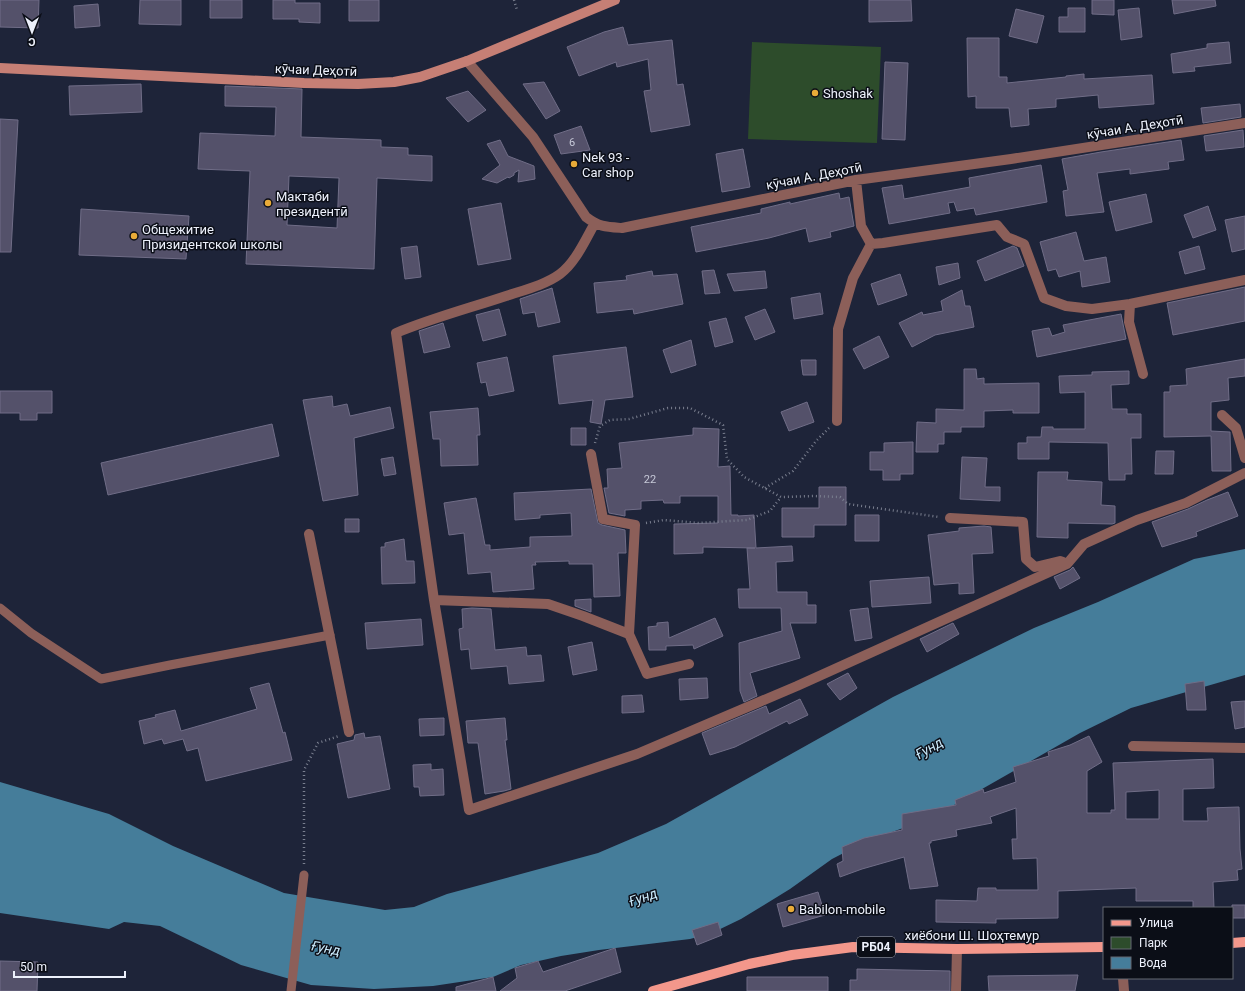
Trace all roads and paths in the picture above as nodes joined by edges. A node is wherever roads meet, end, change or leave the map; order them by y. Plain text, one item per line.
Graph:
1 (514, 0) edge
2 (616, 0) edge
3 (517, 10) dead end
4 (467, 61) junction
5 (0, 68) edge
6 (1245, 123) edge
7 (856, 180) junction
8 (595, 223) junction
9 (871, 244) junction
10 (1245, 280) edge
11 (1130, 304) junction
12 (1143, 374) dead end
13 (1222, 415) dead end
14 (837, 421) joint
15 (591, 454) joint
16 (1245, 458) edge
17 (1245, 473) edge
18 (764, 489) junction
19 (781, 497) junction
20 (950, 518) joint
21 (635, 525) junction
22 (309, 534) dead end
23 (1067, 564) junction
24 (434, 600) junction
25 (0, 608) edge
26 (629, 634) junction
27 (330, 635) junction
28 (689, 664) dead end
29 (349, 732) joint
30 (1133, 746) dead end
31 (1245, 748) edge
32 (304, 875) joint
33 (1245, 942) edge
34 (1233, 943) edge
35 (1103, 947) edge
36 (957, 949) junction
37 (1123, 979) edge
38 (291, 991) edge
39 (653, 991) edge
40 (956, 991) edge
41 (1124, 991) edge

1 - 3 path
2 - 4 main road, кӯчаи Деҳотӣ
4 - 5 main road, кӯчаи Деҳотӣ
4 - 8 street, кӯчаи А. Деҳотӣ
6 - 7 street, кӯчаи А. Деҳотӣ
7 - 8 street, кӯчаи А. Деҳотӣ
7 - 9 street
8 - 24 street
9 - 11 street
9 - 14 street
10 - 11 street
11 - 12 street
13 - 16 street
14 - 18 path
15 - 18 path
15 - 21 street
17 - 23 street
18 - 19 path
19 - 20 path
19 - 21 path
20 - 23 street
21 - 26 street
22 - 27 street
23 - 24 street
24 - 26 street
25 - 27 lane
26 - 28 street
27 - 29 street
29 - 32 path
30 - 31 street
32 - 38 lane
33 - 34 main road
35 - 36 main road, хиёбони Ш. Шоҳтемур / РБ04
36 - 39 main road, хиёбони Ш. Шоҳтемур / РБ04
36 - 40 street
37 - 41 street

